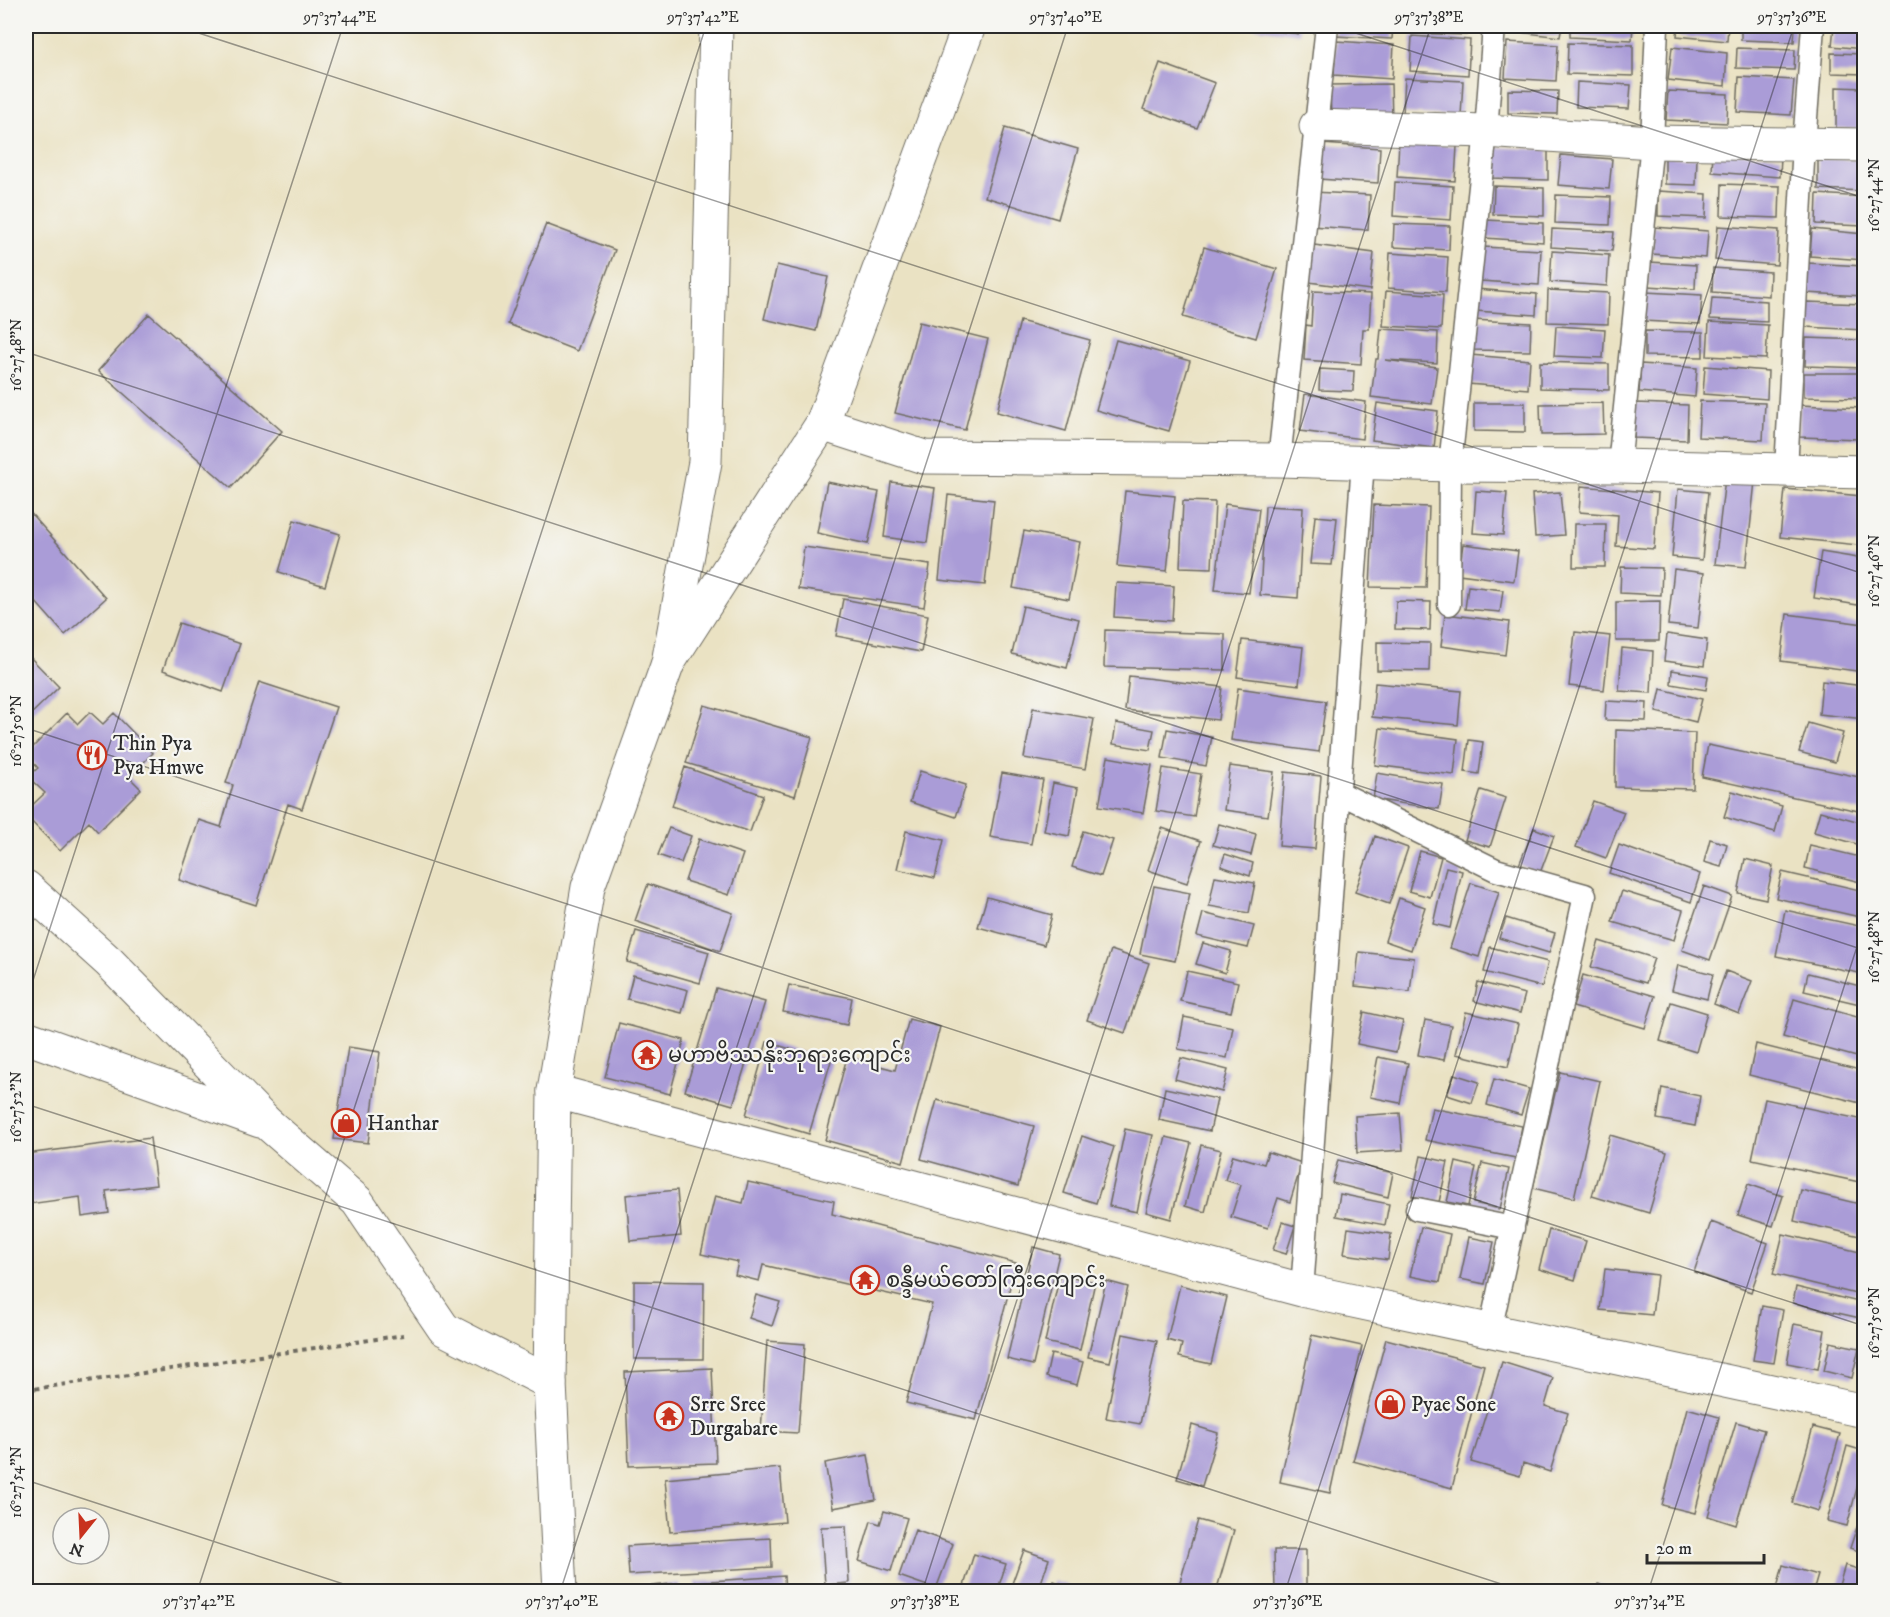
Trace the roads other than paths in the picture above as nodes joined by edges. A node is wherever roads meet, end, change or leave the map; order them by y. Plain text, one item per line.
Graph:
1 (716, 26) edge
2 (969, 26) edge
3 (1327, 26) edge
4 (1494, 26) edge
5 (1657, 26) edge
6 (1813, 26) edge
7 (1316, 126) junction
8 (1486, 131) junction
9 (1652, 142) junction
10 (1804, 144) junction
11 (1864, 145) edge
12 (822, 424) junction
13 (1279, 459) junction
14 (1363, 462) junction
15 (1450, 465) junction
16 (1619, 466) junction
17 (1786, 469) junction
18 (1864, 472) edge
19 (1449, 604) dead end
20 (668, 663) junction
21 (1338, 792) junction
22 (26, 886) edge
23 (26, 1037) edge
24 (554, 1091) junction
25 (267, 1123) junction
26 (1417, 1209) dead end
27 (1514, 1228) junction
28 (1302, 1290) junction
29 (1490, 1331) junction
30 (550, 1383) junction
31 (1864, 1411) edge
32 (560, 1592) edge

1 - 20 street
2 - 12 street
3 - 7 lane
4 - 8 lane
5 - 9 lane
6 - 10 lane
7 - 8 street
7 - 13 lane
8 - 9 street
8 - 15 lane
9 - 10 street
9 - 16 lane
10 - 11 street
10 - 17 lane
12 - 13 street
12 - 20 street
13 - 14 street
14 - 15 street
14 - 21 lane
15 - 16 street
15 - 19 lane
16 - 17 street
17 - 18 street
20 - 24 street
21 - 27 lane
21 - 28 lane
22 - 25 street
23 - 25 street
24 - 28 street
24 - 30 street
25 - 30 street
26 - 27 lane
27 - 29 lane
28 - 29 street
29 - 31 street
30 - 32 street

